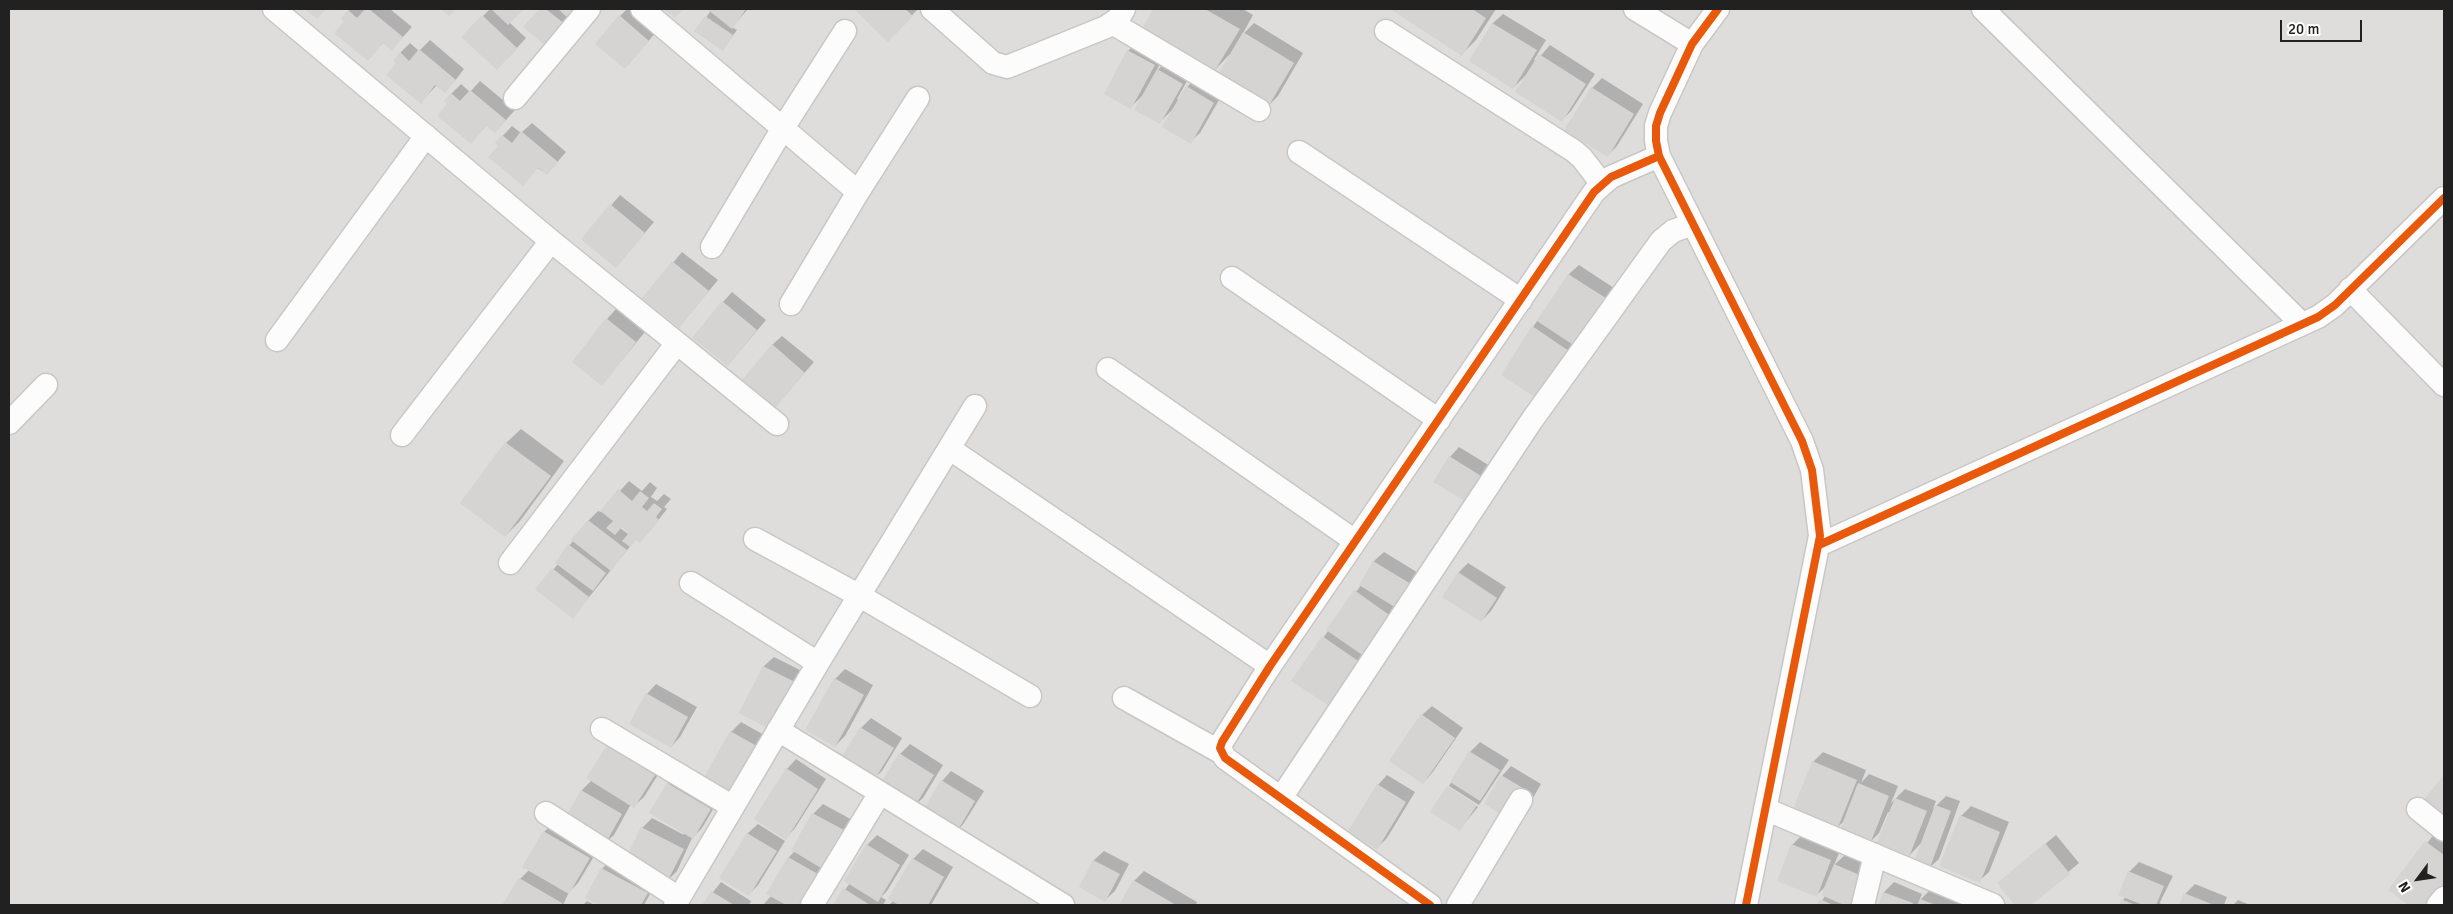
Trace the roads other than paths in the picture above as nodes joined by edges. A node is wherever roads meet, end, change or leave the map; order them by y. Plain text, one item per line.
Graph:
1 (274, 9) edge
2 (589, 9) edge
3 (642, 9) edge
4 (932, 9) edge
5 (1635, 9) edge
6 (1718, 9) edge
7 (1983, 9) edge
8 (1118, 16) edge
9 (845, 31) dead end
10 (1386, 31) dead end
11 (1692, 44) junction
12 (515, 98) dead end
13 (918, 98) dead end
14 (1259, 110) dead end
15 (782, 128) junction
16 (426, 136) junction
17 (1299, 152) dead end
18 (1659, 156) junction
19 (1602, 184) junction
20 (858, 192) junction
21 (2440, 210) edge
22 (1693, 224) junction
23 (551, 241) junction
24 (712, 247) dead end
25 (1232, 278) dead end
26 (2350, 289) junction
27 (1521, 300) junction
28 (791, 304) dead end
29 (2302, 324) junction
30 (277, 340) dead end
31 (677, 343) junction
32 (1108, 369) dead end
33 (46, 385) dead end
34 (2444, 385) edge
35 (975, 406) dead end
36 (1439, 420) junction
37 (9, 423) edge
38 (777, 424) dead end
39 (402, 436) dead end
40 (950, 448) junction
41 (755, 539) dead end
42 (1355, 541) junction
43 (1818, 545) junction
44 (510, 563) dead end
45 (691, 583) dead end
46 (860, 596) junction
47 (818, 663) junction
48 (1270, 666) junction
49 (1030, 696) dead end
50 (1124, 698) dead end
51 (602, 729) dead end
52 (778, 730) junction
53 (1222, 753) junction
54 (880, 793) junction
55 (1281, 798) junction
56 (1521, 800) dead end
57 (733, 807) junction
58 (1765, 809) junction
59 (2418, 809) dead end
60 (546, 813) dead end
61 (2444, 830) edge
62 (1875, 855) junction
63 (2444, 898) edge
64 (677, 902) edge
65 (812, 905) edge
66 (1063, 905) edge
67 (1430, 905) edge
68 (1458, 905) edge
69 (1746, 905) edge
70 (1863, 905) edge
71 (1993, 905) edge
72 (2438, 905) edge

1 - 16 street
2 - 12 street
3 - 15 street
4 - 8 street
5 - 11 street
6 - 11 street
7 - 29 street
8 - 14 street
9 - 15 street
10 - 19 street
11 - 18 street
13 - 20 street
15 - 20 street
15 - 24 street
16 - 23 street
16 - 30 street
17 - 27 street
18 - 19 street
18 - 22 street
19 - 27 street
20 - 28 street
21 - 26 street
22 - 43 street
22 - 55 street
23 - 31 street
23 - 39 street
25 - 36 street
26 - 29 street
26 - 34 street
27 - 36 street
29 - 43 street
31 - 38 street
31 - 44 street
32 - 42 street
33 - 37 street
35 - 40 street
36 - 42 street
40 - 46 street
40 - 48 street
41 - 46 street
42 - 48 street
43 - 58 street
45 - 47 street
46 - 47 street
46 - 49 street
47 - 52 street
48 - 53 street
50 - 53 street
51 - 57 street
52 - 54 street
52 - 57 street
53 - 55 street
54 - 65 street
54 - 66 street
55 - 67 street
56 - 68 street
57 - 64 street
58 - 62 street
58 - 69 street
59 - 61 street
60 - 64 street
62 - 70 street
62 - 71 street
63 - 72 street

